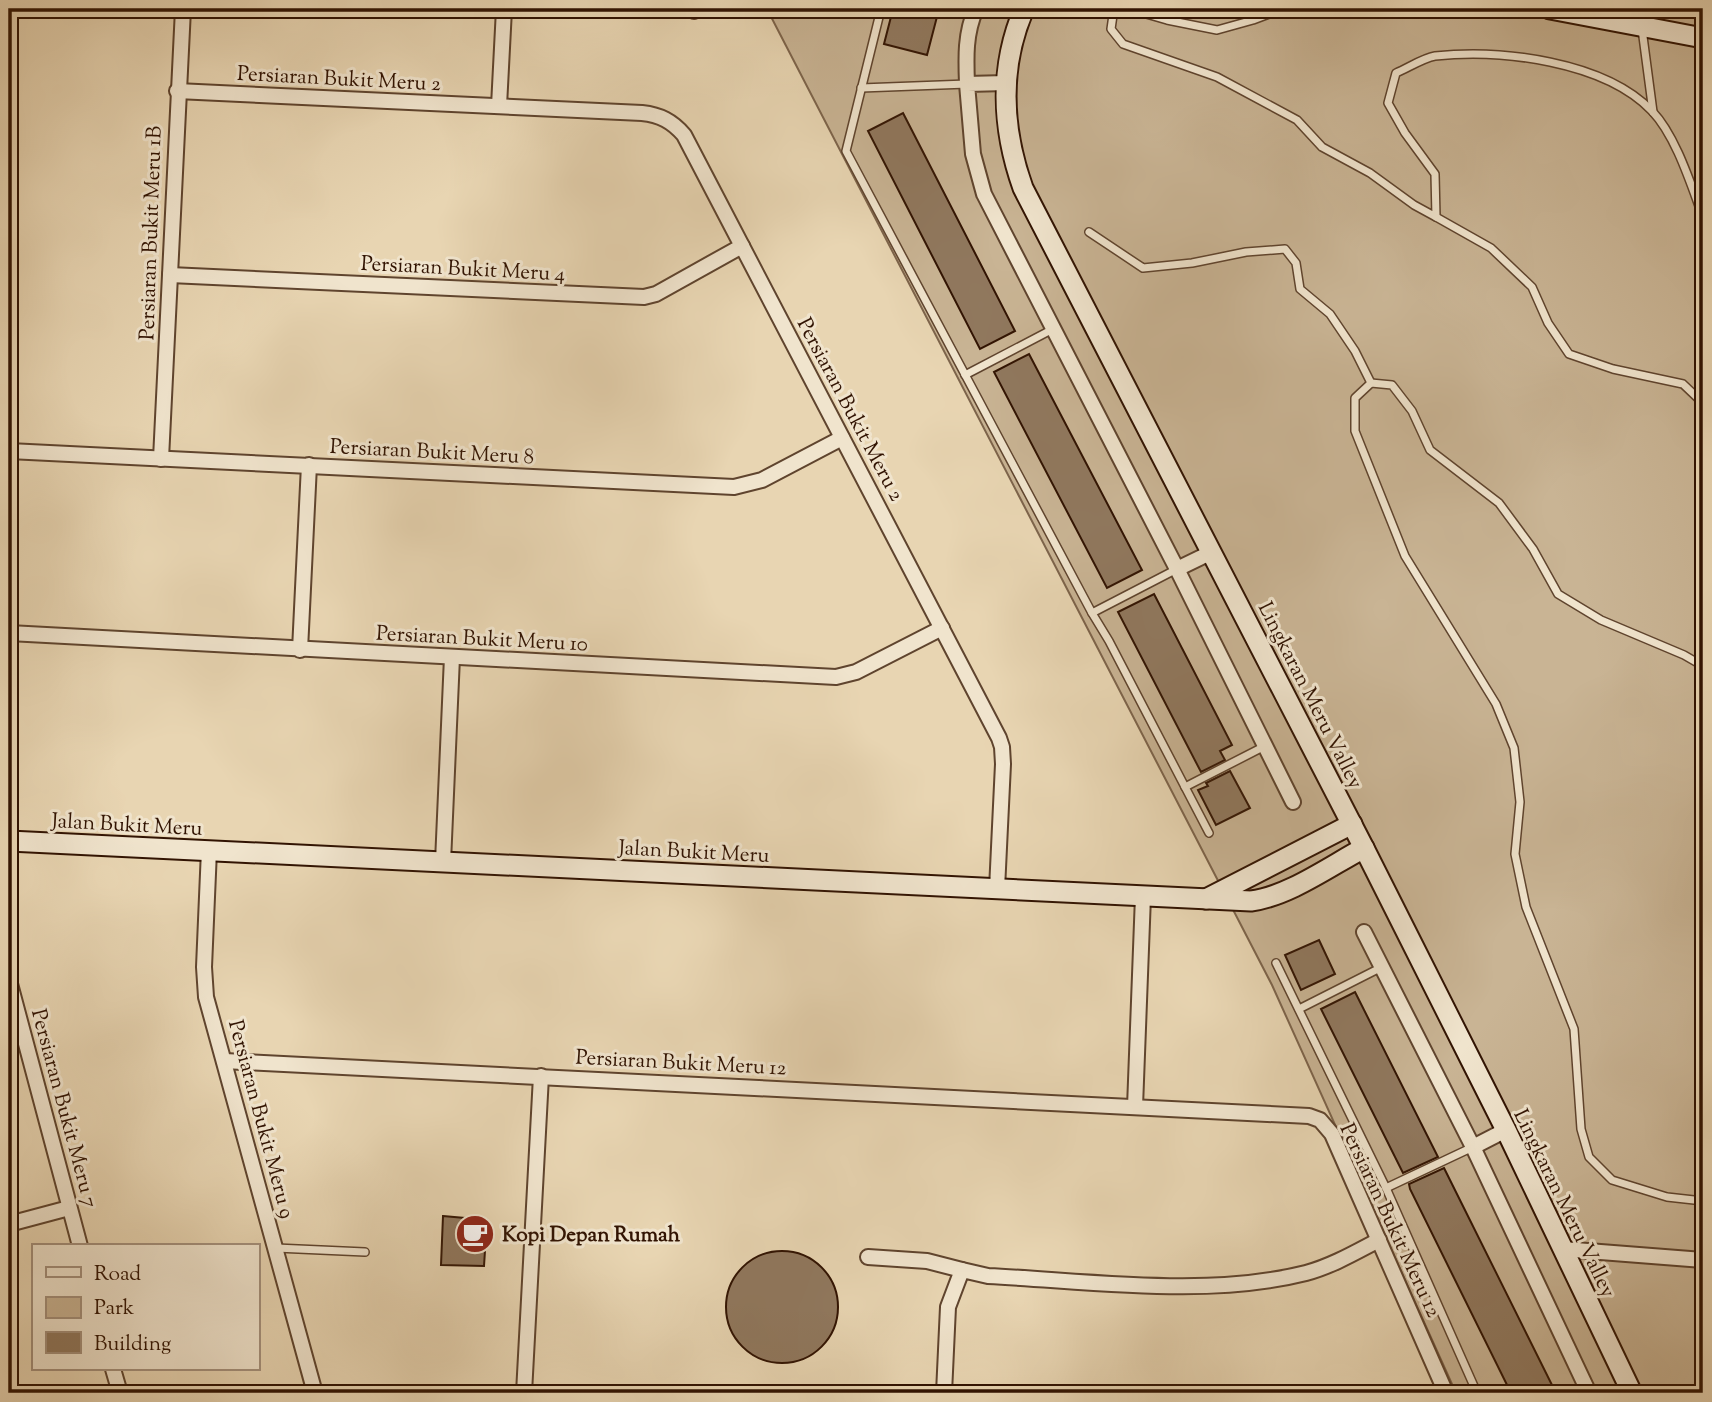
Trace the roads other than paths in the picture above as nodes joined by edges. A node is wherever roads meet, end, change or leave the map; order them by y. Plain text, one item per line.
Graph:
1 (183, 9) edge
2 (504, 9) edge
3 (881, 9) edge
4 (976, 9) edge
5 (1024, 9) edge
6 (1282, 9) edge
7 (1550, 9) edge
8 (1643, 17) edge
9 (1703, 38) edge
10 (1006, 83) junction
11 (967, 84) junction
12 (861, 88) junction
13 (177, 91) junction
14 (499, 106) junction
15 (1653, 112) junction
16 (1436, 216) junction
17 (1703, 217) edge
18 (1089, 232) dead end
19 (742, 246) junction
20 (170, 275) junction
21 (1054, 328) junction
22 (965, 375) junction
23 (1371, 383) junction
24 (1703, 403) edge
25 (842, 438) junction
26 (9, 451) edge
27 (161, 459) junction
28 (309, 466) junction
29 (1212, 552) junction
30 (1177, 569) junction
31 (1092, 613) junction
32 (942, 628) junction
33 (9, 633) edge
34 (300, 650) junction
35 (452, 657) junction
36 (1703, 666) edge
37 (1266, 746) junction
38 (1185, 787) junction
39 (1293, 802) dead end
40 (1352, 824) junction
41 (1209, 833) dead end
42 (9, 841) edge
43 (1364, 848) junction
44 (209, 850) junction
45 (443, 862) junction
46 (997, 889) junction
47 (1143, 896) junction
48 (1205, 899) junction
49 (1364, 932) dead end
50 (1276, 963) dead end
51 (1382, 967) junction
52 (9, 980) edge
53 (1299, 1009) junction
54 (224, 1061) junction
55 (541, 1076) junction
56 (1135, 1107) junction
57 (1506, 1130) junction
58 (1473, 1147) junction
59 (1386, 1188) junction
60 (1703, 1200) edge
61 (69, 1208) junction
62 (9, 1224) edge
63 (1380, 1240) junction
64 (79, 1244) edge
65 (276, 1248) junction
66 (1562, 1249) junction
67 (365, 1252) dead end
68 (867, 1257) dead end
69 (1703, 1260) edge
70 (962, 1270) junction
71 (113, 1370) edge
72 (1583, 1391) edge
73 (120, 1393) edge
74 (315, 1393) edge
75 (524, 1393) edge
76 (944, 1393) edge
77 (1446, 1393) edge
78 (1476, 1393) edge
79 (1632, 1393) edge

1 - 13 street, Persiaran Bukit Meru 1B
2 - 14 street
3 - 12 lane
4 - 11 street
5 - 10 street, Lingkaran Meru Valley
6 - 16 lane
7 - 8 street
8 - 9 street
8 - 15 lane
10 - 11 street
10 - 29 street, Lingkaran Meru Valley
11 - 12 lane
11 - 21 street
12 - 22 lane
13 - 14 street, Persiaran Bukit Meru 2
13 - 20 street, Persiaran Bukit Meru 1B
14 - 19 street, Persiaran Bukit Meru 2
15 - 16 lane
15 - 17 lane
16 - 24 lane
18 - 23 lane
19 - 20 street, Persiaran Bukit Meru 4
19 - 25 street, Persiaran Bukit Meru 2
20 - 27 street, Persiaran Bukit Meru 1B
21 - 22 lane
21 - 30 street
22 - 31 lane
23 - 36 lane
23 - 60 lane
25 - 28 street, Persiaran Bukit Meru 8
25 - 32 street, Persiaran Bukit Meru 2
26 - 27 street, Persiaran Bukit Meru 8
27 - 28 street, Persiaran Bukit Meru 8
28 - 34 street
29 - 30 street
29 - 40 street, Lingkaran Meru Valley
30 - 31 lane
30 - 37 street
31 - 38 lane
32 - 35 street, Persiaran Bukit Meru 10
32 - 46 street, Persiaran Bukit Meru 2
33 - 34 street, Persiaran Bukit Meru 10
34 - 35 street, Persiaran Bukit Meru 10
35 - 45 street
37 - 38 lane
37 - 39 street
38 - 41 lane
40 - 43 street, Lingkaran Meru Valley
40 - 48 street
42 - 44 street, Jalan Bukit Meru
43 - 48 street, Jalan Bukit Meru
43 - 57 street, Lingkaran Meru Valley
44 - 45 street, Jalan Bukit Meru
44 - 54 street, Persiaran Bukit Meru 9
45 - 46 street, Jalan Bukit Meru
46 - 47 street, Jalan Bukit Meru
47 - 48 street, Jalan Bukit Meru
47 - 56 street
49 - 51 street
50 - 53 lane
51 - 53 lane
51 - 58 street
52 - 61 street, Persiaran Bukit Meru 7
53 - 59 lane
54 - 55 street, Persiaran Bukit Meru 12
54 - 65 street, Persiaran Bukit Meru 9
55 - 56 street, Persiaran Bukit Meru 12
55 - 75 street
56 - 63 street, Persiaran Bukit Meru 12
57 - 58 street
57 - 66 street, Lingkaran Meru Valley
58 - 59 lane
58 - 72 street
59 - 78 lane
61 - 62 street
61 - 64 street, Persiaran Bukit Meru 7
63 - 70 street
63 - 77 street, Persiaran Bukit Meru 12
65 - 67 lane
65 - 74 street, Persiaran Bukit Meru 9
66 - 69 street
66 - 79 street, Lingkaran Meru Valley
68 - 70 street
70 - 76 street
71 - 73 street

